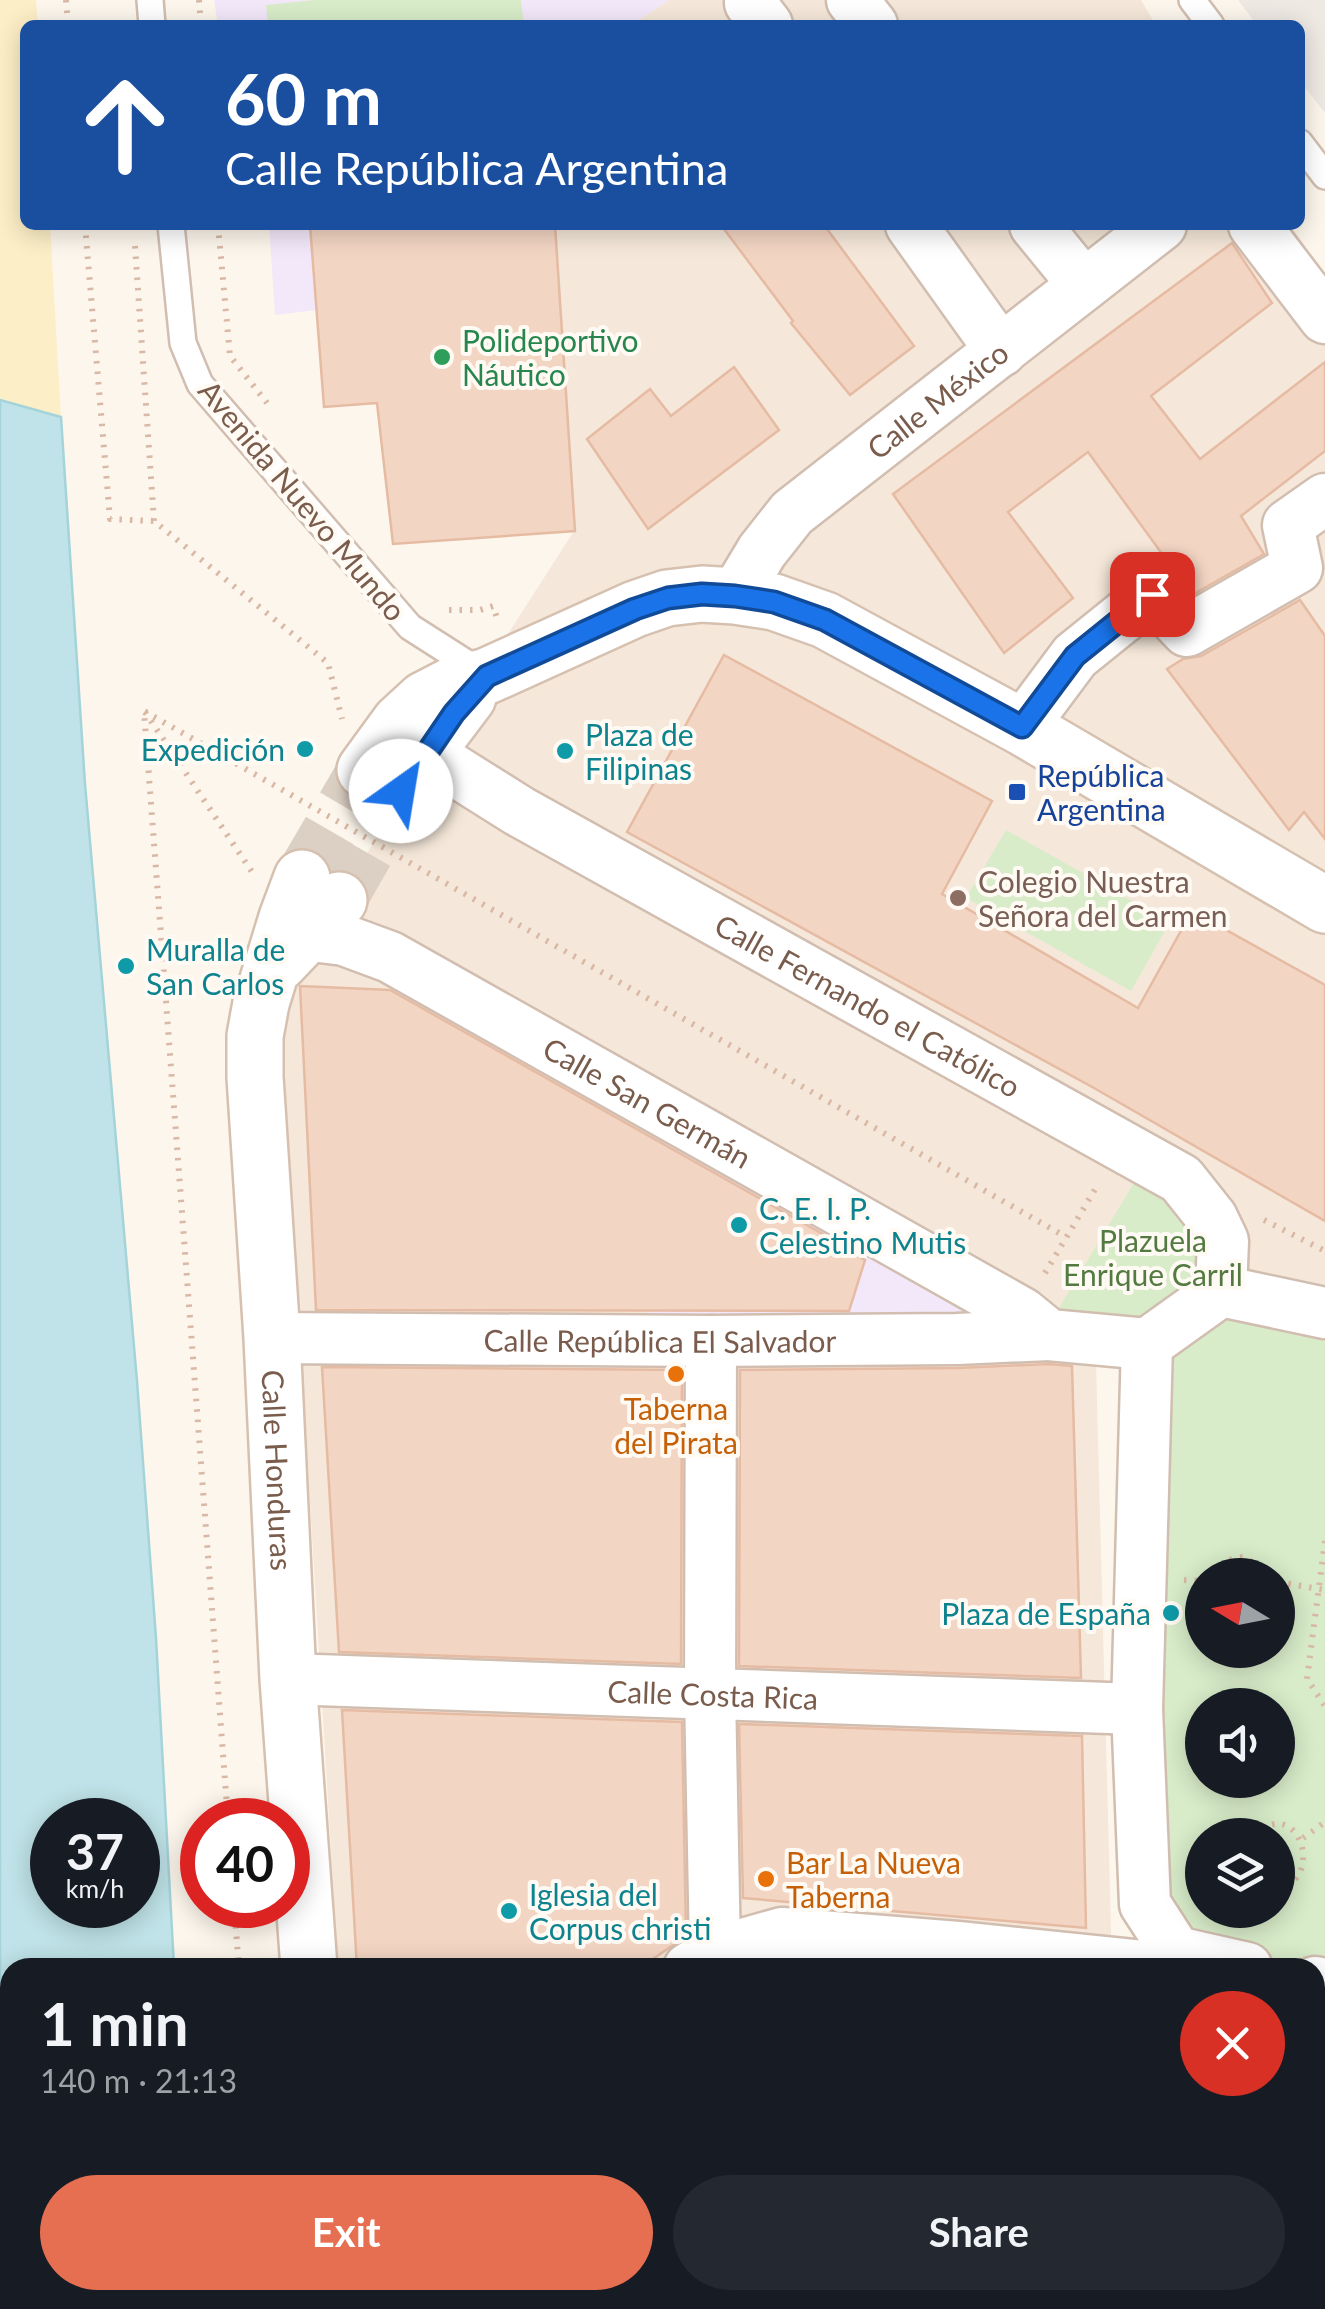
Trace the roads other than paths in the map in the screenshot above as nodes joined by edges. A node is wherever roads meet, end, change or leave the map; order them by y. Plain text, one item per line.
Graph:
1 (754, 0) edge
2 (852, 0) edge
3 (1192, 0) edge
4 (763, 20) edge
5 (868, 20) edge
6 (1207, 20) edge
7 (1305, 150) edge
8 (1325, 176) edge
9 (172, 230) edge
10 (915, 230) edge
11 (1039, 230) edge
12 (1155, 230) edge
13 (1258, 230) edge
14 (1084, 285) junction
15 (1325, 318) edge
16 (1001, 350) junction
17 (1325, 499) edge
18 (735, 596) junction
19 (500, 670) junction
20 (1022, 727) junction
21 (370, 764) tunnel mouth
22 (449, 767) dead end
23 (1325, 905) edge
24 (293, 912) joint
25 (1221, 1291) junction
26 (1325, 1313) edge
27 (1049, 1335) junction
28 (272, 1338) junction
29 (710, 1341) junction
30 (1147, 1344) junction
31 (288, 1679) junction
32 (710, 1692) junction
33 (1136, 1709) junction
34 (1143, 1954) edge
35 (308, 1958) edge
36 (702, 1958) edge
37 (708, 1958) edge
38 (1203, 1958) edge

1 - 4 street
2 - 5 street
3 - 6 lane
7 - 8 lane
9 - 19 lane, Avenida Nuevo Mundo
10 - 16 street
11 - 14 street
12 - 14 street, Calle México
13 - 15 street
14 - 16 street, Calle México
16 - 18 street, Calle México
17 - 20 street
18 - 19 street
18 - 20 street
19 - 21 street
20 - 23 street
22 - 25 street, Calle Fernando el Católico
24 - 27 street, Calle San Germán
24 - 28 street, Calle Honduras
25 - 26 street
25 - 30 street
27 - 29 street, Calle República El Salvador
27 - 30 street
28 - 29 street, Calle República El Salvador
28 - 31 street, Calle Honduras
29 - 32 street
30 - 33 street
31 - 32 street, Calle Costa Rica
31 - 35 street, Calle Honduras
32 - 33 street, Calle Costa Rica
32 - 36 street
33 - 34 street
34 - 37 street
34 - 38 street

